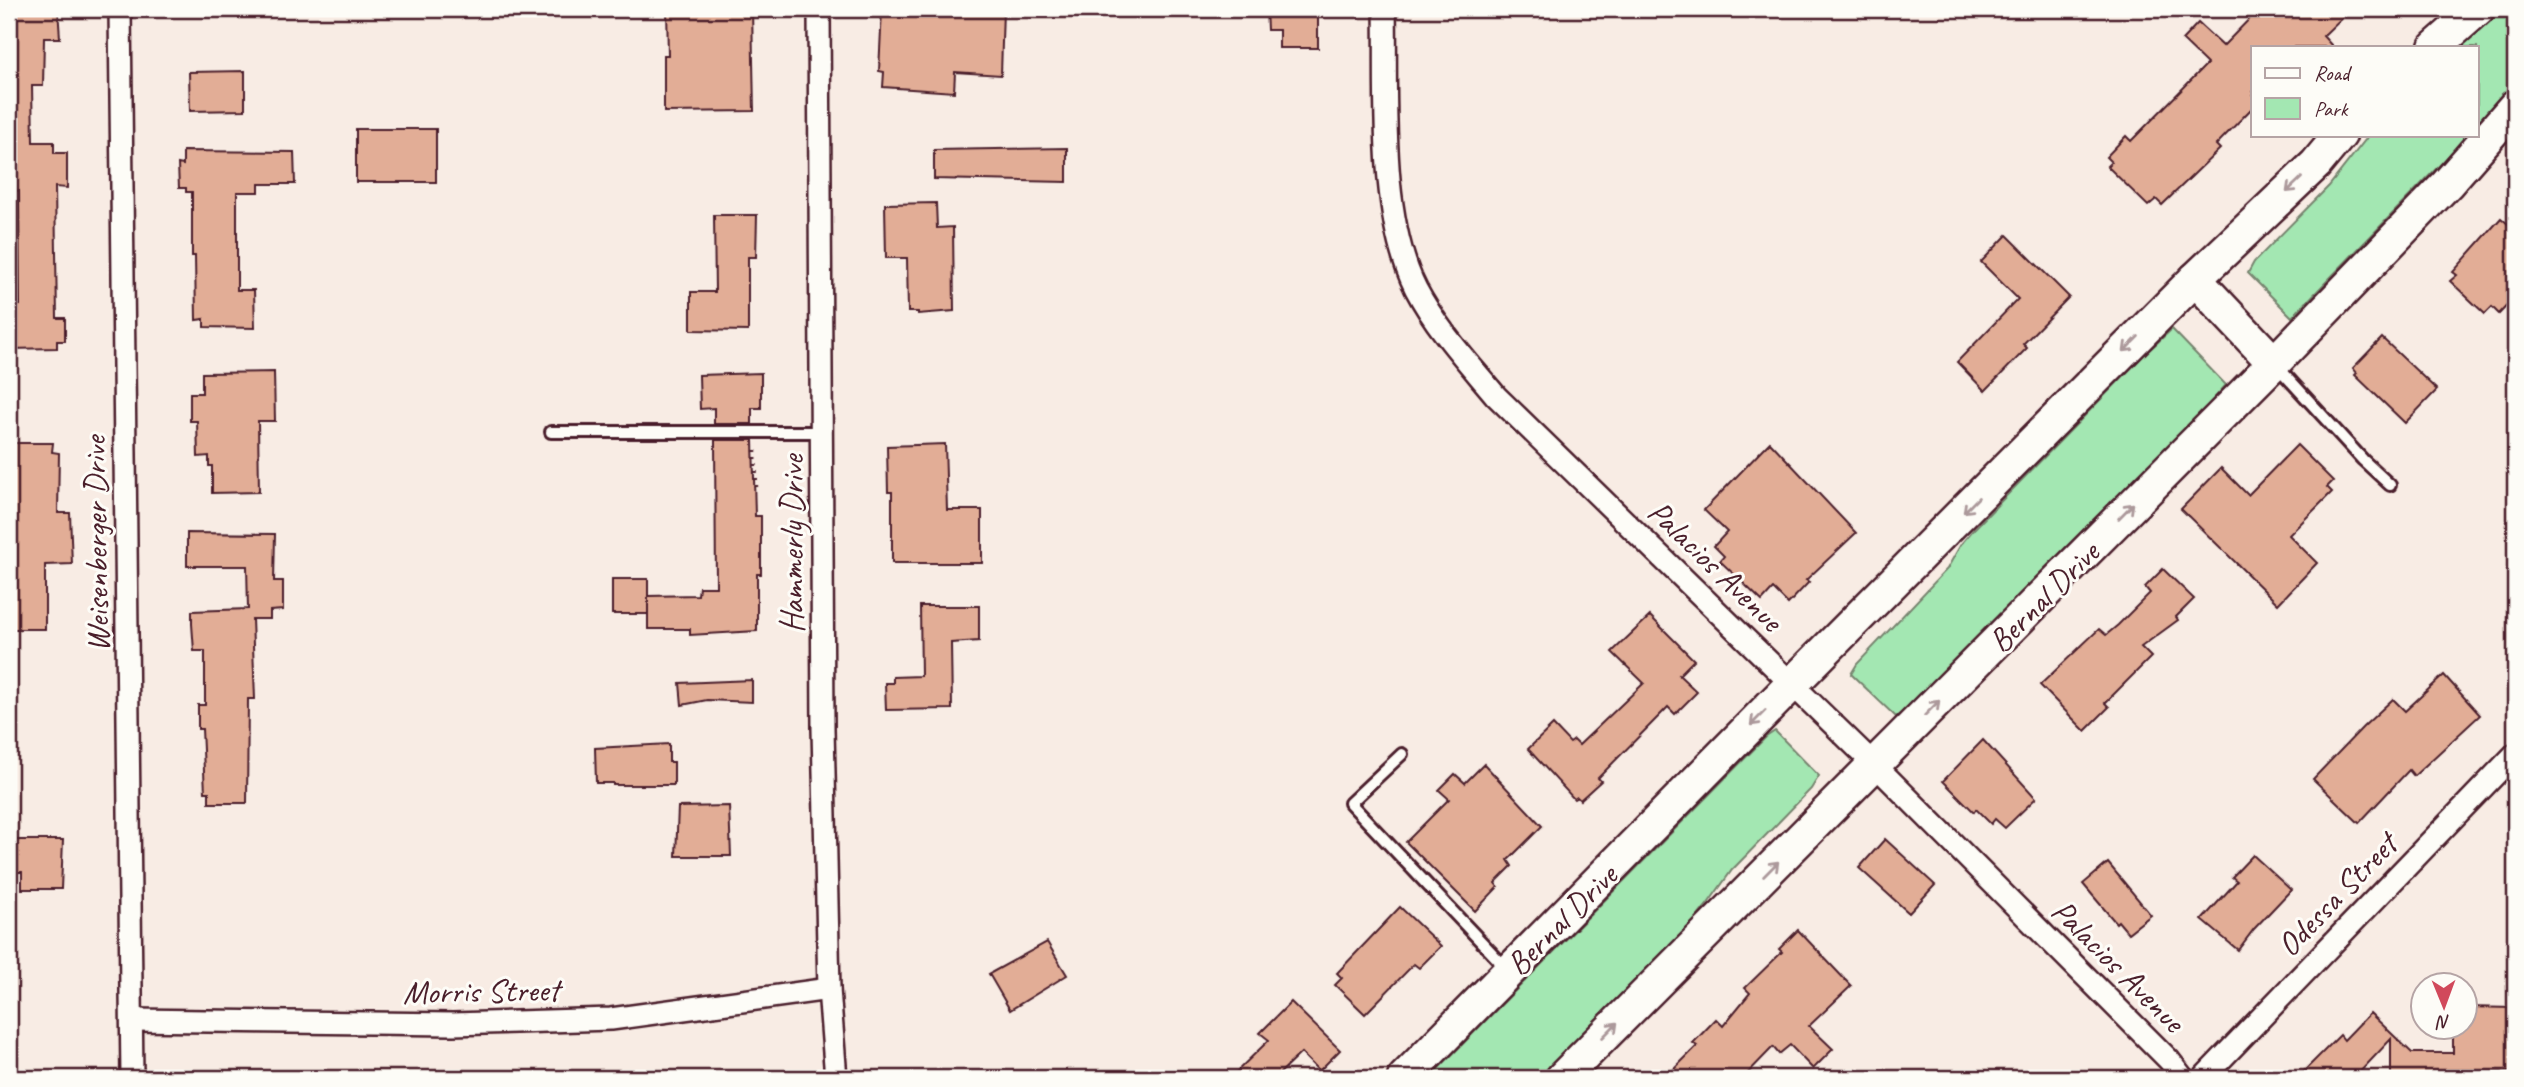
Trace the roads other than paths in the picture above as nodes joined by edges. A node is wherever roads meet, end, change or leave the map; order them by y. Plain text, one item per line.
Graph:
1 (120, 9) edge
2 (819, 9) edge
3 (1385, 9) edge
4 (2478, 9) edge
5 (2436, 46) edge
6 (2515, 106) edge
7 (2339, 136) edge
8 (2195, 279) junction
9 (2274, 363) junction
10 (551, 432) dead end
11 (821, 432) junction
12 (2390, 485) dead end
13 (1792, 684) junction
14 (1402, 754) dead end
15 (2515, 754) edge
16 (1875, 765) junction
17 (1509, 971) junction
18 (829, 989) junction
19 (132, 1020) junction
20 (132, 1078) edge
21 (836, 1078) edge
22 (1404, 1078) edge
23 (1562, 1078) edge
24 (2183, 1078) edge
25 (2203, 1078) edge

1 - 19 street, Weisenberger Drive
2 - 11 street, Hammerly Drive
3 - 13 street, Palacios Avenue
4 - 5 street
6 - 9 street, Bernal Drive
7 -> 8 street, Bernal Drive
8 - 9 street
8 -> 13 street, Bernal Drive
9 - 12 lane
16 -> 9 street, Bernal Drive
10 - 11 lane
11 - 18 street, Hammerly Drive
13 - 16 street, Palacios Avenue
13 -> 17 street, Bernal Drive
14 - 17 lane
15 - 25 street, Odessa Street
23 -> 16 street, Bernal Drive
16 - 24 street, Palacios Avenue
17 - 22 street, Bernal Drive
18 - 19 street, Morris Street
18 - 21 street, Hammerly Drive
19 - 20 street, Weisenberger Drive

